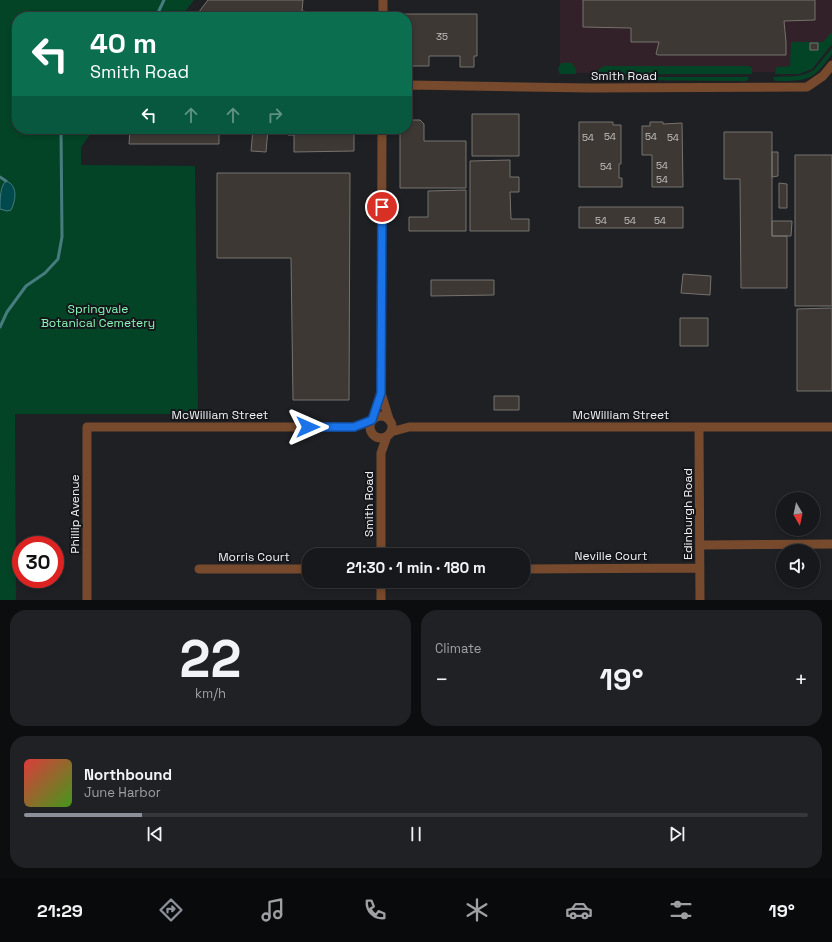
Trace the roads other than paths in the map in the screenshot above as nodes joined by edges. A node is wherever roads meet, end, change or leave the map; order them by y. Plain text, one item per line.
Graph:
1 (383, 0) edge
2 (383, 12) edge
3 (832, 65) edge
4 (412, 85) edge
5 (382, 134) edge
6 (381, 393) junction
7 (390, 420) junction
8 (372, 421) junction
9 (87, 427) joint
10 (354, 427) junction
11 (409, 427) junction
12 (699, 427) junction
13 (832, 427) edge
14 (373, 434) junction
15 (389, 434) junction
16 (381, 453) junction
17 (832, 544) edge
18 (700, 545) junction
19 (381, 548) edge
20 (700, 568) junction
21 (199, 569) dead end
22 (302, 569) edge
23 (530, 569) edge
24 (381, 588) edge
25 (87, 600) edge
26 (381, 600) edge
27 (700, 600) edge

1 - 2 street
3 - 4 street, Smith Road
5 - 6 street
6 - 7 street
6 - 8 street
7 - 8 street
7 - 11 street, McWilliam Street
7 - 15 street
8 - 10 street, McWilliam Street
8 - 14 street
9 - 10 street, McWilliam Street
9 - 25 street, Phillip Avenue
10 - 14 street, McWilliam Street
11 - 12 street, McWilliam Street
11 - 15 street, McWilliam Street
12 - 13 street, McWilliam Street
12 - 18 street, Edinburgh Road
14 - 15 street
14 - 16 street, Smith Road
15 - 16 street, Smith Road
16 - 19 street, Smith Road
17 - 18 street
18 - 20 street, Edinburgh Road
20 - 23 street, Neville Court
20 - 27 street, Edinburgh Road
21 - 22 street, Morris Court
24 - 26 street

